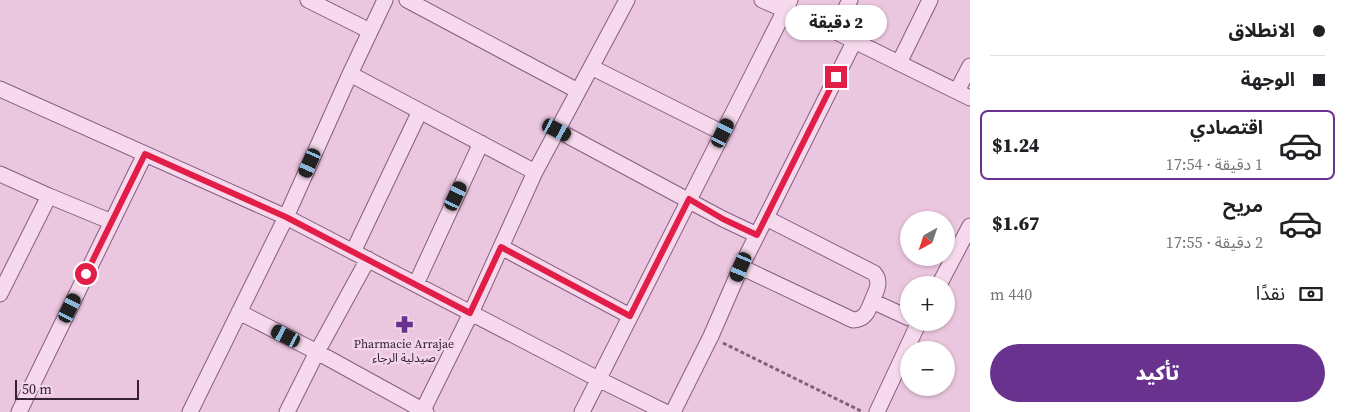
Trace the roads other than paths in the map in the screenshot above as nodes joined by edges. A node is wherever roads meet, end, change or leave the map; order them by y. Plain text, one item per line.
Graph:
1 (308, 0) edge
2 (385, 0) edge
3 (407, 0) edge
4 (627, 0) edge
5 (762, 0) edge
6 (850, 0) edge
7 (930, 0) edge
8 (787, 5) edge
9 (834, 31) junction
10 (370, 32) junction
11 (854, 42) junction
12 (899, 63) junction
13 (970, 66) edge
14 (591, 67) junction
15 (350, 74) junction
16 (0, 89) edge
17 (578, 91) junction
18 (963, 95) edge
19 (420, 111) junction
20 (557, 130) junction
21 (723, 133) junction
22 (481, 143) junction
23 (145, 154) junction
24 (535, 172) junction
25 (0, 174) edge
26 (49, 196) junction
27 (689, 199) junction
28 (286, 217) junction
29 (766, 218) junction
30 (112, 222) junction
31 (970, 226) edge
32 (757, 235) junction
33 (501, 247) junction
34 (353, 252) junction
35 (368, 260) junction
36 (741, 267) junction
37 (943, 276) edge
38 (416, 284) junction
39 (0, 294) edge
40 (872, 301) junction
41 (239, 312) junction
42 (470, 313) junction
43 (900, 314) edge
44 (630, 316) junction
45 (914, 331) edge
46 (317, 352) junction
47 (598, 379) junction
48 (424, 411) edge
49 (19, 412) edge
50 (190, 412) edge
51 (287, 412) edge
52 (582, 412) edge
53 (665, 412) edge
54 (673, 412) edge
55 (877, 412) edge

1 - 10 street
2 - 10 street
3 - 17 street
4 - 14 street
5 - 8 street
6 - 9 street
7 - 12 street
8 - 9 street
8 - 21 street
9 - 11 street
10 - 15 street
11 - 12 street
11 - 29 street
12 - 18 street
13 - 18 street
14 - 17 street
14 - 21 street
15 - 19 street
15 - 28 street
16 - 23 street
17 - 20 street
19 - 22 street
19 - 34 street
20 - 24 street
20 - 27 street
21 - 27 street
22 - 24 street
22 - 38 street
23 - 28 street
23 - 30 street
24 - 33 street
25 - 26 street
26 - 30 street
26 - 39 street
27 - 32 street
27 - 44 street
28 - 34 street
28 - 41 street
29 - 32 street
29 - 40 street
30 - 49 street
31 - 37 street
32 - 36 street
33 - 42 street
33 - 44 street
34 - 35 street
35 - 38 street
35 - 46 street
36 - 40 street
36 - 54 street
38 - 42 street
40 - 43 street
41 - 46 street
41 - 50 street
42 - 47 street
42 - 48 street
44 - 47 street
45 - 55 street
46 - 48 street
46 - 51 street
47 - 52 street
47 - 53 street

